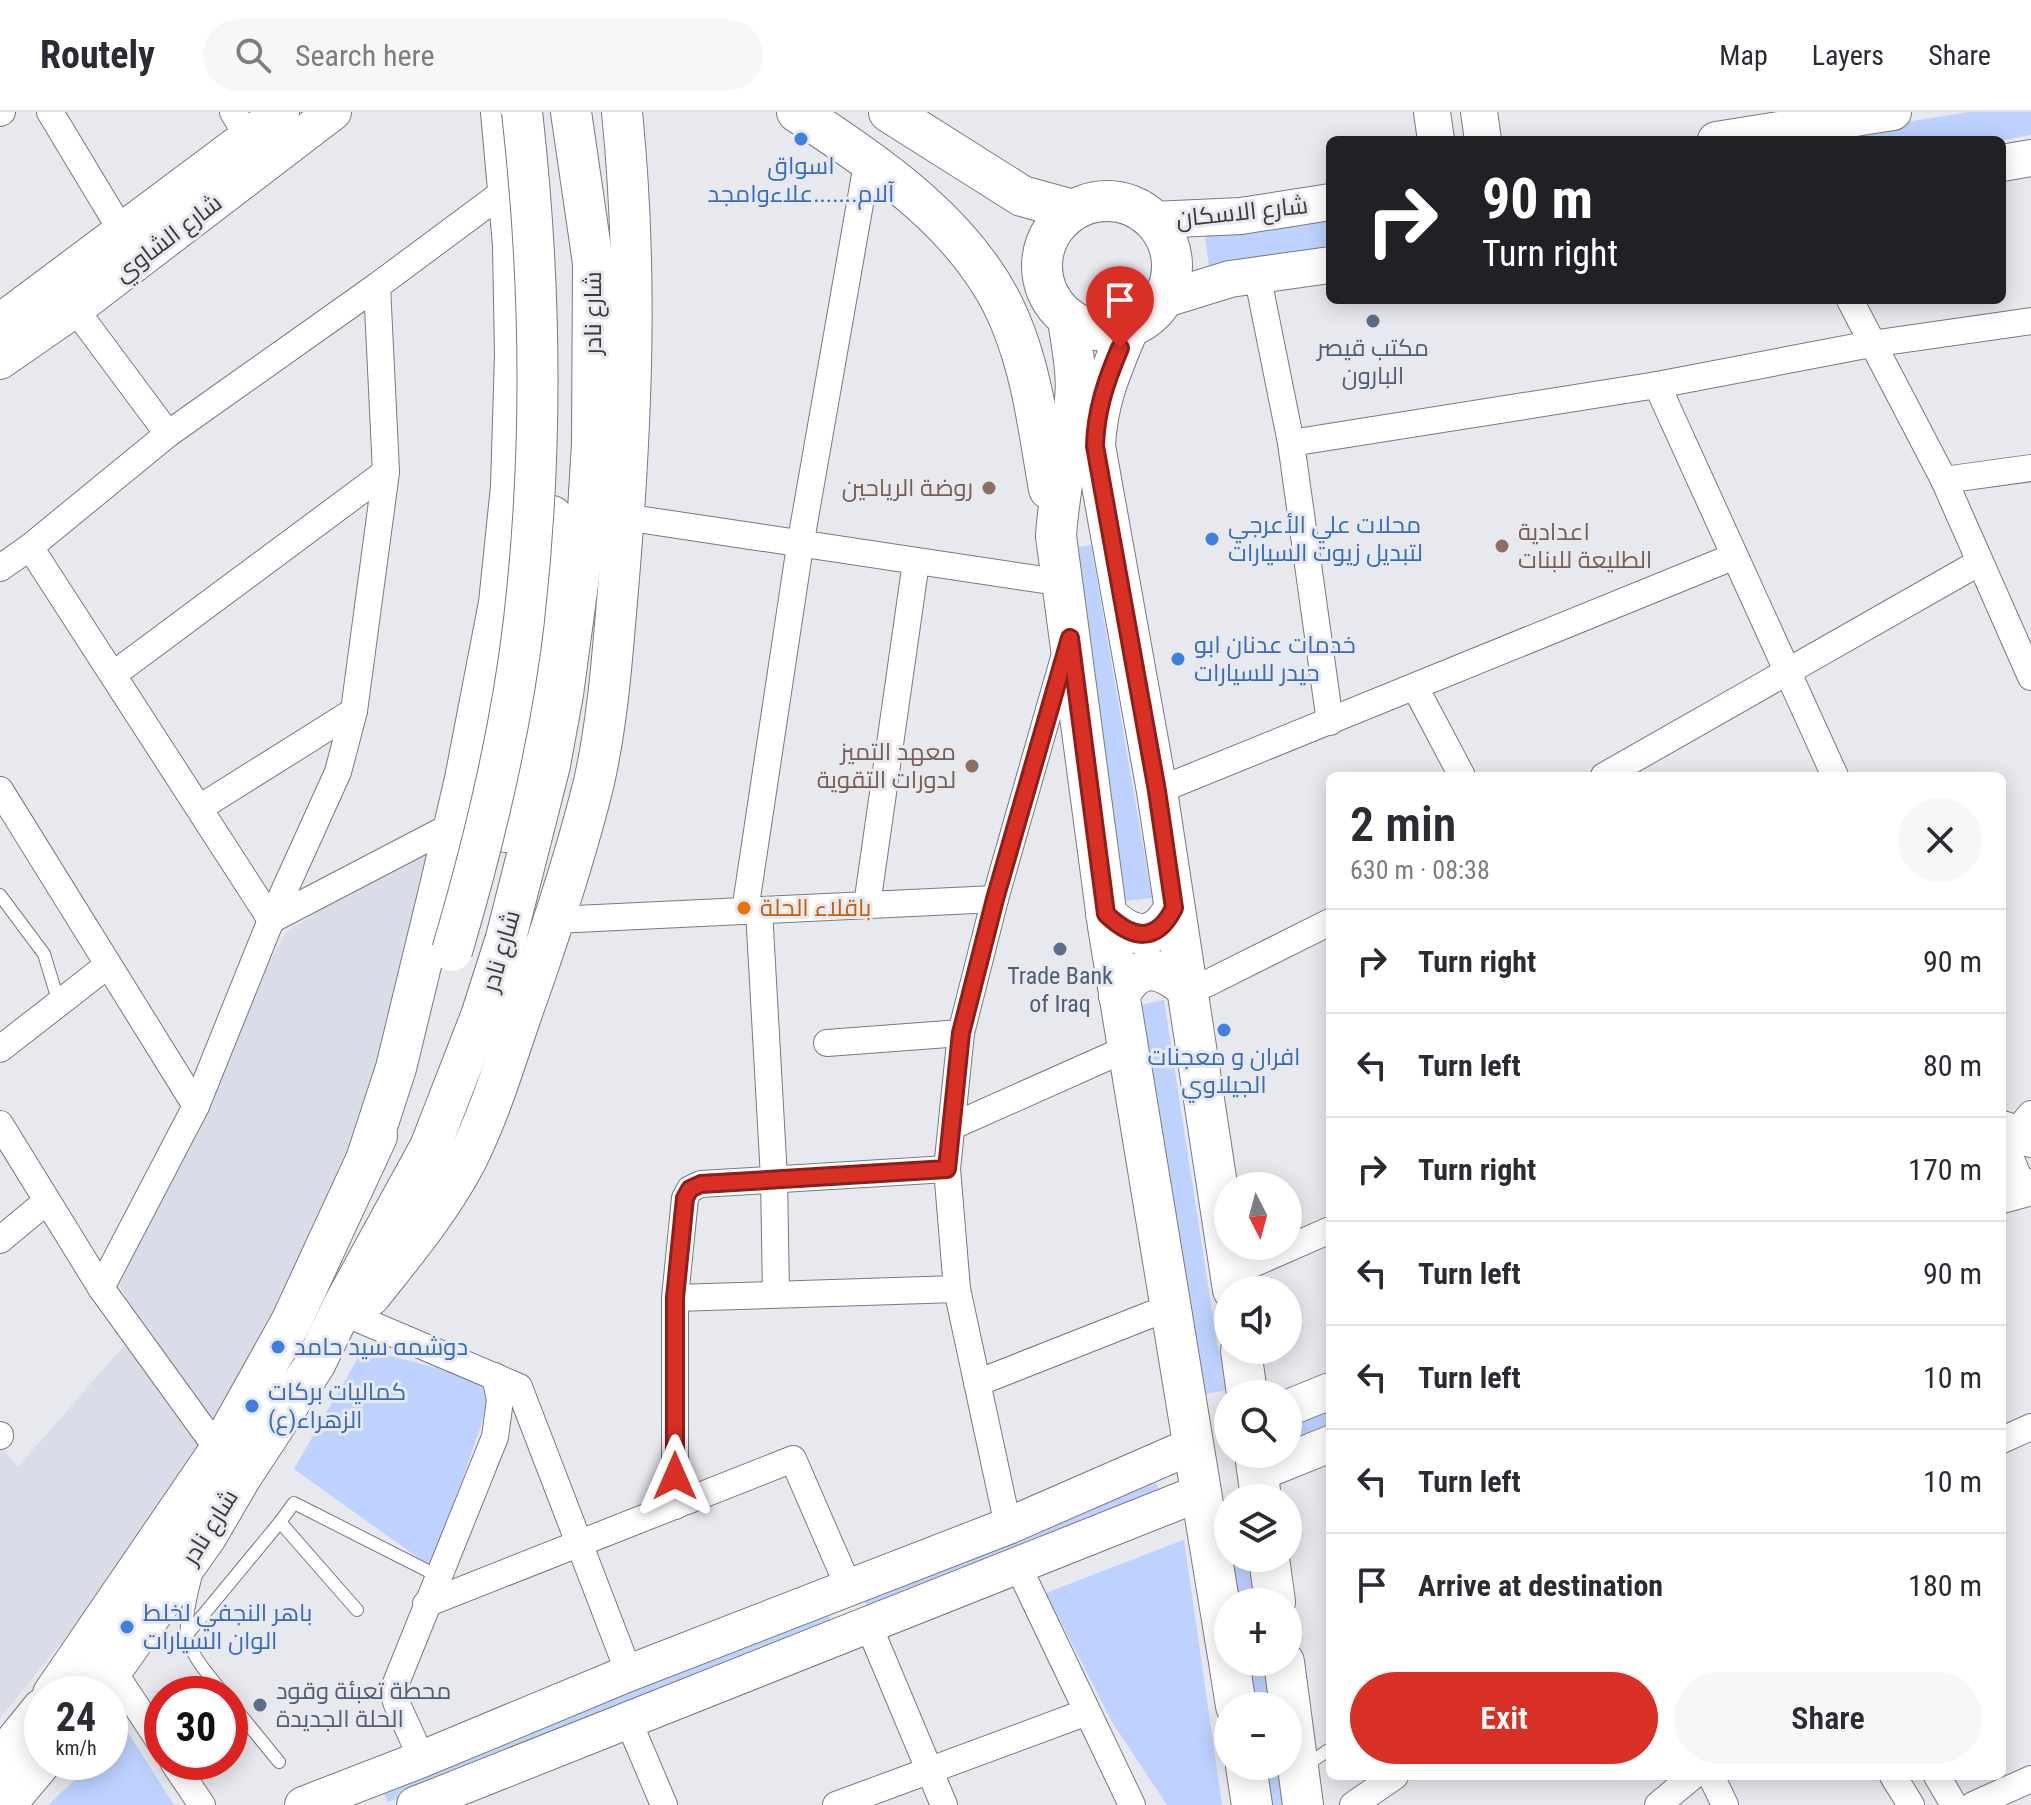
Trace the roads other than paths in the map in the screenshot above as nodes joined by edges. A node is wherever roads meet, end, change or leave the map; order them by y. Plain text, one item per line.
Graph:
1 (50, 112) edge
2 (281, 112) edge
3 (333, 112) edge
4 (571, 112) edge
5 (622, 112) edge
6 (637, 112) edge
7 (797, 112) edge
8 (835, 112) edge
9 (1432, 112) edge
10 (1479, 112) edge
11 (1870, 114) edge
12 (507, 119) edge
13 (240, 124) edge
14 (1735, 129) edge
15 (877, 135) edge
16 (1435, 136) edge
17 (1482, 136) edge
18 (2031, 158) edge
19 (2006, 162) edge
20 (628, 176) junction
21 (509, 188) junction
22 (1326, 203) edge
23 (1073, 210) junction
24 (1153, 220) junction
25 (121, 230) junction
26 (1326, 265) edge
27 (1257, 274) junction
28 (377, 286) junction
29 (1162, 300) junction
30 (1852, 304) edge
31 (75, 309) junction
32 (1068, 318) junction
33 (2031, 321) edge
34 (14, 325) edge
35 (1129, 327) junction
36 (1871, 344) junction
37 (0, 361) edge
38 (1657, 385) junction
39 (514, 430) junction
40 (168, 434) junction
41 (1291, 443) junction
42 (2031, 468) edge
43 (386, 472) junction
44 (1944, 480) junction
45 (624, 517) junction
46 (1056, 536) junction
47 (800, 546) junction
48 (30, 547) junction
49 (1735, 556) junction
50 (916, 562) junction
51 (1980, 562) junction
52 (0, 568) edge
53 (1064, 583) junction
54 (1070, 638) junction
55 (1787, 672) junction
56 (114, 674) junction
57 (2031, 677) edge
58 (1415, 687) junction
59 (354, 711) junction
60 (1330, 722) junction
61 (1460, 772) edge
62 (1611, 772) edge
63 (1833, 772) edge
64 (0, 790) edge
65 (1157, 791) junction
66 (201, 807) junction
67 (455, 824) junction
68 (0, 895) edge
69 (995, 899) junction
70 (867, 905) junction
71 (1174, 908) junction
72 (752, 910) junction
73 (1106, 914) junction
74 (271, 920) junction
75 (555, 920) junction
76 (1326, 924) edge
77 (108, 965) junction
78 (1188, 991) junction
79 (1119, 996) junction
80 (59, 1003) junction
81 (961, 1033) junction
82 (827, 1043) dead end
83 (1128, 1048) junction
84 (0, 1049) edge
85 (196, 1106) junction
86 (0, 1124) edge
87 (953, 1126) junction
88 (2016, 1131) edge
89 (366, 1160) junction
90 (947, 1169) junction
91 (774, 1178) junction
92 (2019, 1190) edge
93 (47, 1201) junction
94 (1326, 1232) edge
95 (0, 1240) edge
96 (1231, 1276) edge
97 (1243, 1276) edge
98 (101, 1288) junction
99 (957, 1289) junction
100 (776, 1294) junction
101 (675, 1298) junction
102 (1170, 1307) junction
103 (345, 1312) junction
104 (495, 1376) junction
105 (977, 1383) junction
106 (1326, 1393) edge
107 (1302, 1402) edge
108 (2031, 1427) edge
109 (2006, 1438) edge
110 (1194, 1445) junction
111 (1326, 1446) edge
112 (219, 1451) junction
113 (1258, 1475) edge
114 (1202, 1492) junction
115 (675, 1506) junction
116 (280, 1522) junction
117 (1008, 1526) junction
118 (206, 1537) junction
119 (580, 1544) junction
120 (1017, 1564) junction
121 (438, 1576) junction
122 (1217, 1588) edge
123 (838, 1592) junction
124 (426, 1604) junction
125 (357, 1610) dead end
126 (857, 1628) junction
127 (185, 1637) junction
128 (629, 1673) junction
129 (65, 1676) edge
130 (108, 1676) edge
131 (209, 1676) edge
132 (1287, 1676) edge
133 (128, 1708) edge
134 (1087, 1712) junction
135 (628, 1720) junction
136 (248, 1724) edge
137 (144, 1725) edge
138 (422, 1759) junction
139 (24, 1760) edge
140 (279, 1762) dead end
141 (1303, 1762) edge
142 (929, 1770) junction
143 (2031, 1779) edge
144 (185, 1780) edge
145 (1248, 1780) edge
146 (1389, 1780) edge
147 (1688, 1780) edge
148 (1713, 1780) edge
149 (1895, 1780) edge
150 (1939, 1780) edge
151 (16, 1783) edge
152 (377, 1791) edge
153 (317, 1803) edge
154 (202, 1805) edge
155 (415, 1805) edge
156 (664, 1805) edge
157 (836, 1805) edge
158 (944, 1805) edge
159 (1132, 1805) edge
160 (1252, 1805) edge
161 (1353, 1805) edge
162 (1658, 1805) edge
163 (1725, 1805) edge
164 (1911, 1805) edge
165 (1954, 1805) edge
166 (1973, 1805) edge

1 - 25 street
2 - 13 street, شارع الشاوي
3 - 31 street, شارع الشاوي
4 - 103 main road, شارع نادر
5 - 20 main road
6 - 20 main road
7 - 15 main road
8 - 15 main road
9 - 16 street
10 - 17 street
11 - 14 street
12 - 21 main road
12 - 89 main road, شارع نادر, bridge
13 - 25 street, شارع الشاوي
15 - 23 main road
15 - 46 main road
15 - 47 street
18 - 19 street
20 - 45 main road
21 - 28 street
21 - 39 main road
22 - 24 street, شارع الاسكان
23 - 24 main road
23 - 32 main road
24 - 29 main road
25 - 34 street, شارع الشاوي
26 - 27 street
27 - 29 street
27 - 41 street
28 - 40 street
28 - 43 street
29 - 35 main road
30 - 36 street
31 - 34 street, شارع الشاوي
31 - 40 street
32 - 35 main road
32 - 46 main road
33 - 36 street
34 - 37 street, شارع الشاوي
35 - 65 main road
36 - 38 street
36 - 44 street
38 - 41 street
38 - 49 street
39 - 67 main road
39 - 103 main road
40 - 48 street
41 - 60 street
42 - 44 street
43 - 56 street
43 - 59 street
44 - 51 street
45 - 47 street
45 - 75 main road
46 - 53 main road
47 - 50 street
47 - 72 street
48 - 52 street
48 - 56 street
49 - 55 street
49 - 58 street
50 - 53 street
50 - 70 street
51 - 55 street
51 - 57 street
53 - 54 main road
54 - 69 street
54 - 73 main road
55 - 62 street
55 - 63 street
56 - 66 street
58 - 60 street
58 - 61 street
59 - 66 street
59 - 74 street
60 - 65 street
64 - 77 street
65 - 71 main road
66 - 74 street
67 - 74 street
67 - 89 main road
68 - 80 lane
69 - 70 street
69 - 81 street
70 - 72 street
71 - 73 main road
71 - 78 main road
72 - 75 street
72 - 91 street
73 - 79 main road
74 - 85 street
75 - 103 main road
76 - 78 street
77 - 80 street
77 - 85 street
78 - 79 main road
78 - 96 main road
79 - 83 main road
80 - 84 street
81 - 82 street
81 - 87 street
83 - 87 street
83 - 102 main road
85 - 98 street
86 - 93 street
87 - 90 street
88 - 92 street
89 - 112 main road, شارع نادر
90 - 91 street
90 - 99 street
91 - 100 street
91 - 101 street
93 - 95 street
93 - 98 street
94 - 97 street
98 - 112 street
99 - 100 street
99 - 105 street
100 - 101 street
101 - 115 street
102 - 105 street
102 - 110 main road
103 - 104 street
103 - 118 main road, شارع نادر
104 - 119 street
104 - 121 street
105 - 117 street
106 - 107 street
108 - 109 street
110 - 114 main road
110 - 117 street
111 - 113 street
112 - 129 main road, شارع نادر
114 - 120 street
114 - 122 main road
115 - 119 street
115 - 123 street
116 - 121 lane
116 - 125 lane
116 - 127 lane
117 - 123 street
118 - 127 lane
118 - 130 main road, شارع نادر
119 - 124 street
119 - 128 street
120 - 126 street
120 - 134 street
121 - 124 street
123 - 126 street
123 - 128 street
124 - 138 street
126 - 135 street
126 - 142 street
127 - 131 lane
128 - 138 street
132 - 141 main road
133 - 137 street
134 - 142 street
134 - 159 street
135 - 155 street
135 - 156 street
136 - 140 lane
138 - 152 street
139 - 151 main road
142 - 157 street
142 - 158 street
143 - 166 street
144 - 154 street
145 - 160 main road
146 - 161 street
147 - 162 street
148 - 163 street
149 - 164 street
150 - 165 street
152 - 153 street

